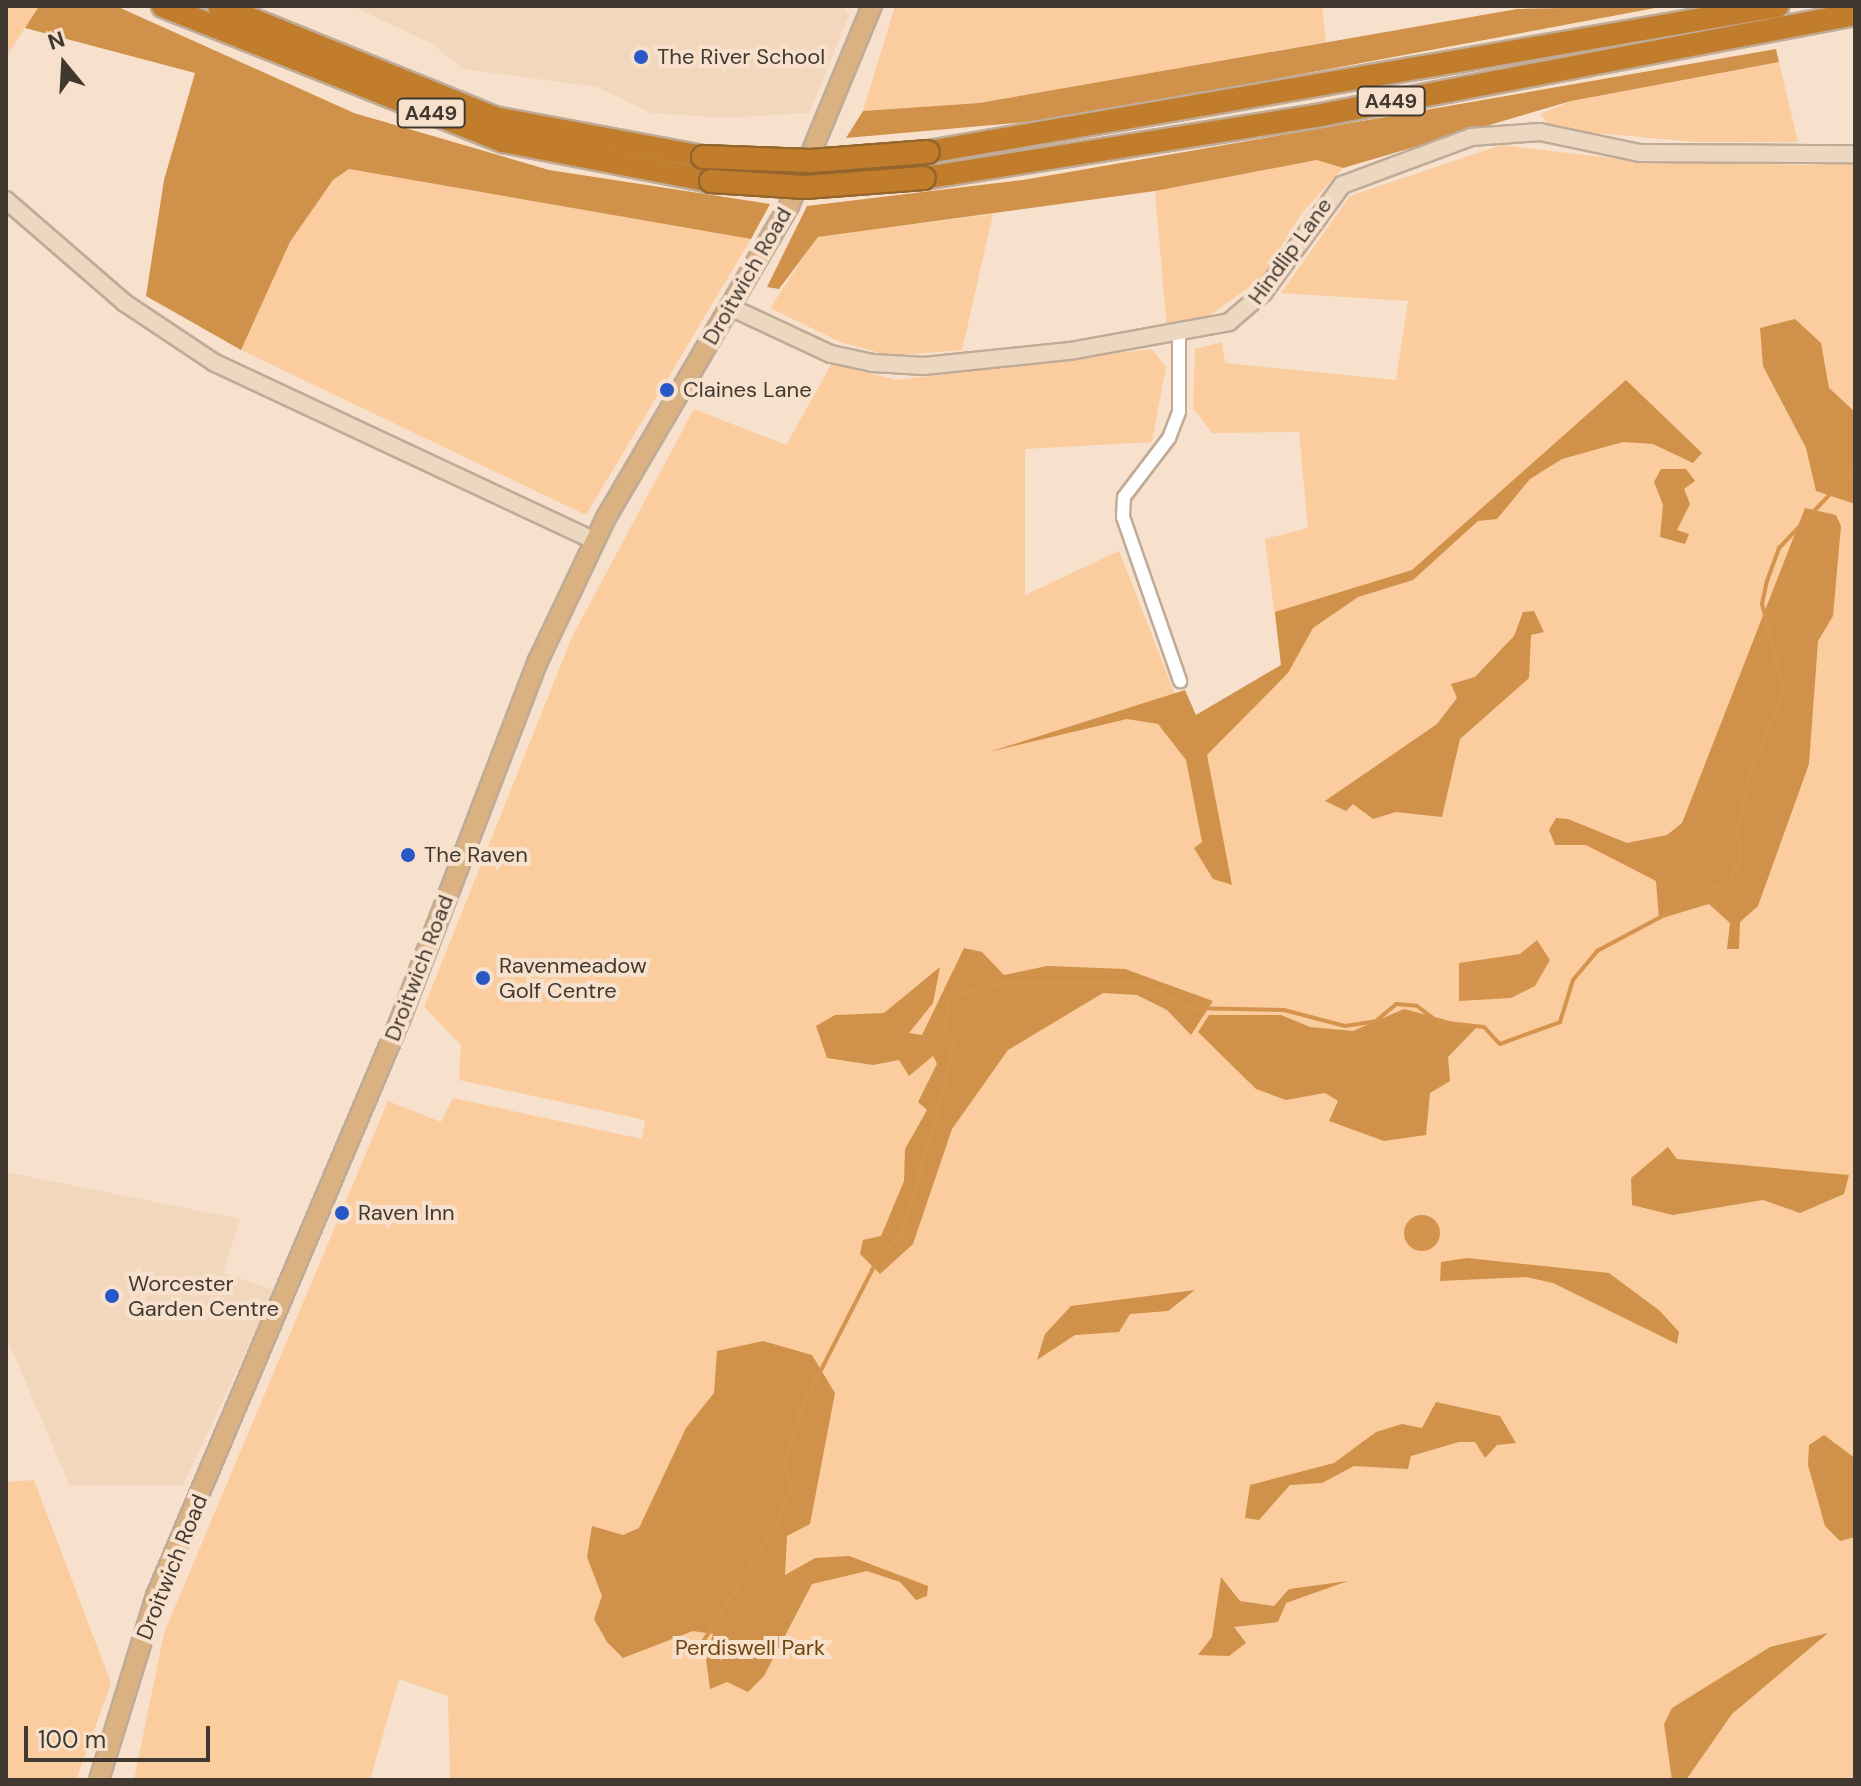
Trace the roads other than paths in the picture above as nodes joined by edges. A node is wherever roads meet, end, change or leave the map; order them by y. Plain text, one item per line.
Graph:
1 (163, 6) edge
2 (219, 6) edge
3 (872, 6) edge
4 (1778, 6) edge
5 (1855, 14) edge
6 (1855, 154) edge
7 (6, 200) edge
8 (730, 307) junction
9 (1179, 335) junction
10 (595, 541) junction
11 (1180, 681) dead end
12 (99, 1780) edge

1 - 5 highway, A449, bridge
2 - 4 highway, A449, bridge
3 - 8 main road, Droitwich Road
6 - 9 street, Hindlip Lane
7 - 10 street
8 - 9 street, Hindlip Lane
8 - 10 main road, Droitwich Road
9 - 11 street
10 - 12 main road, Droitwich Road

